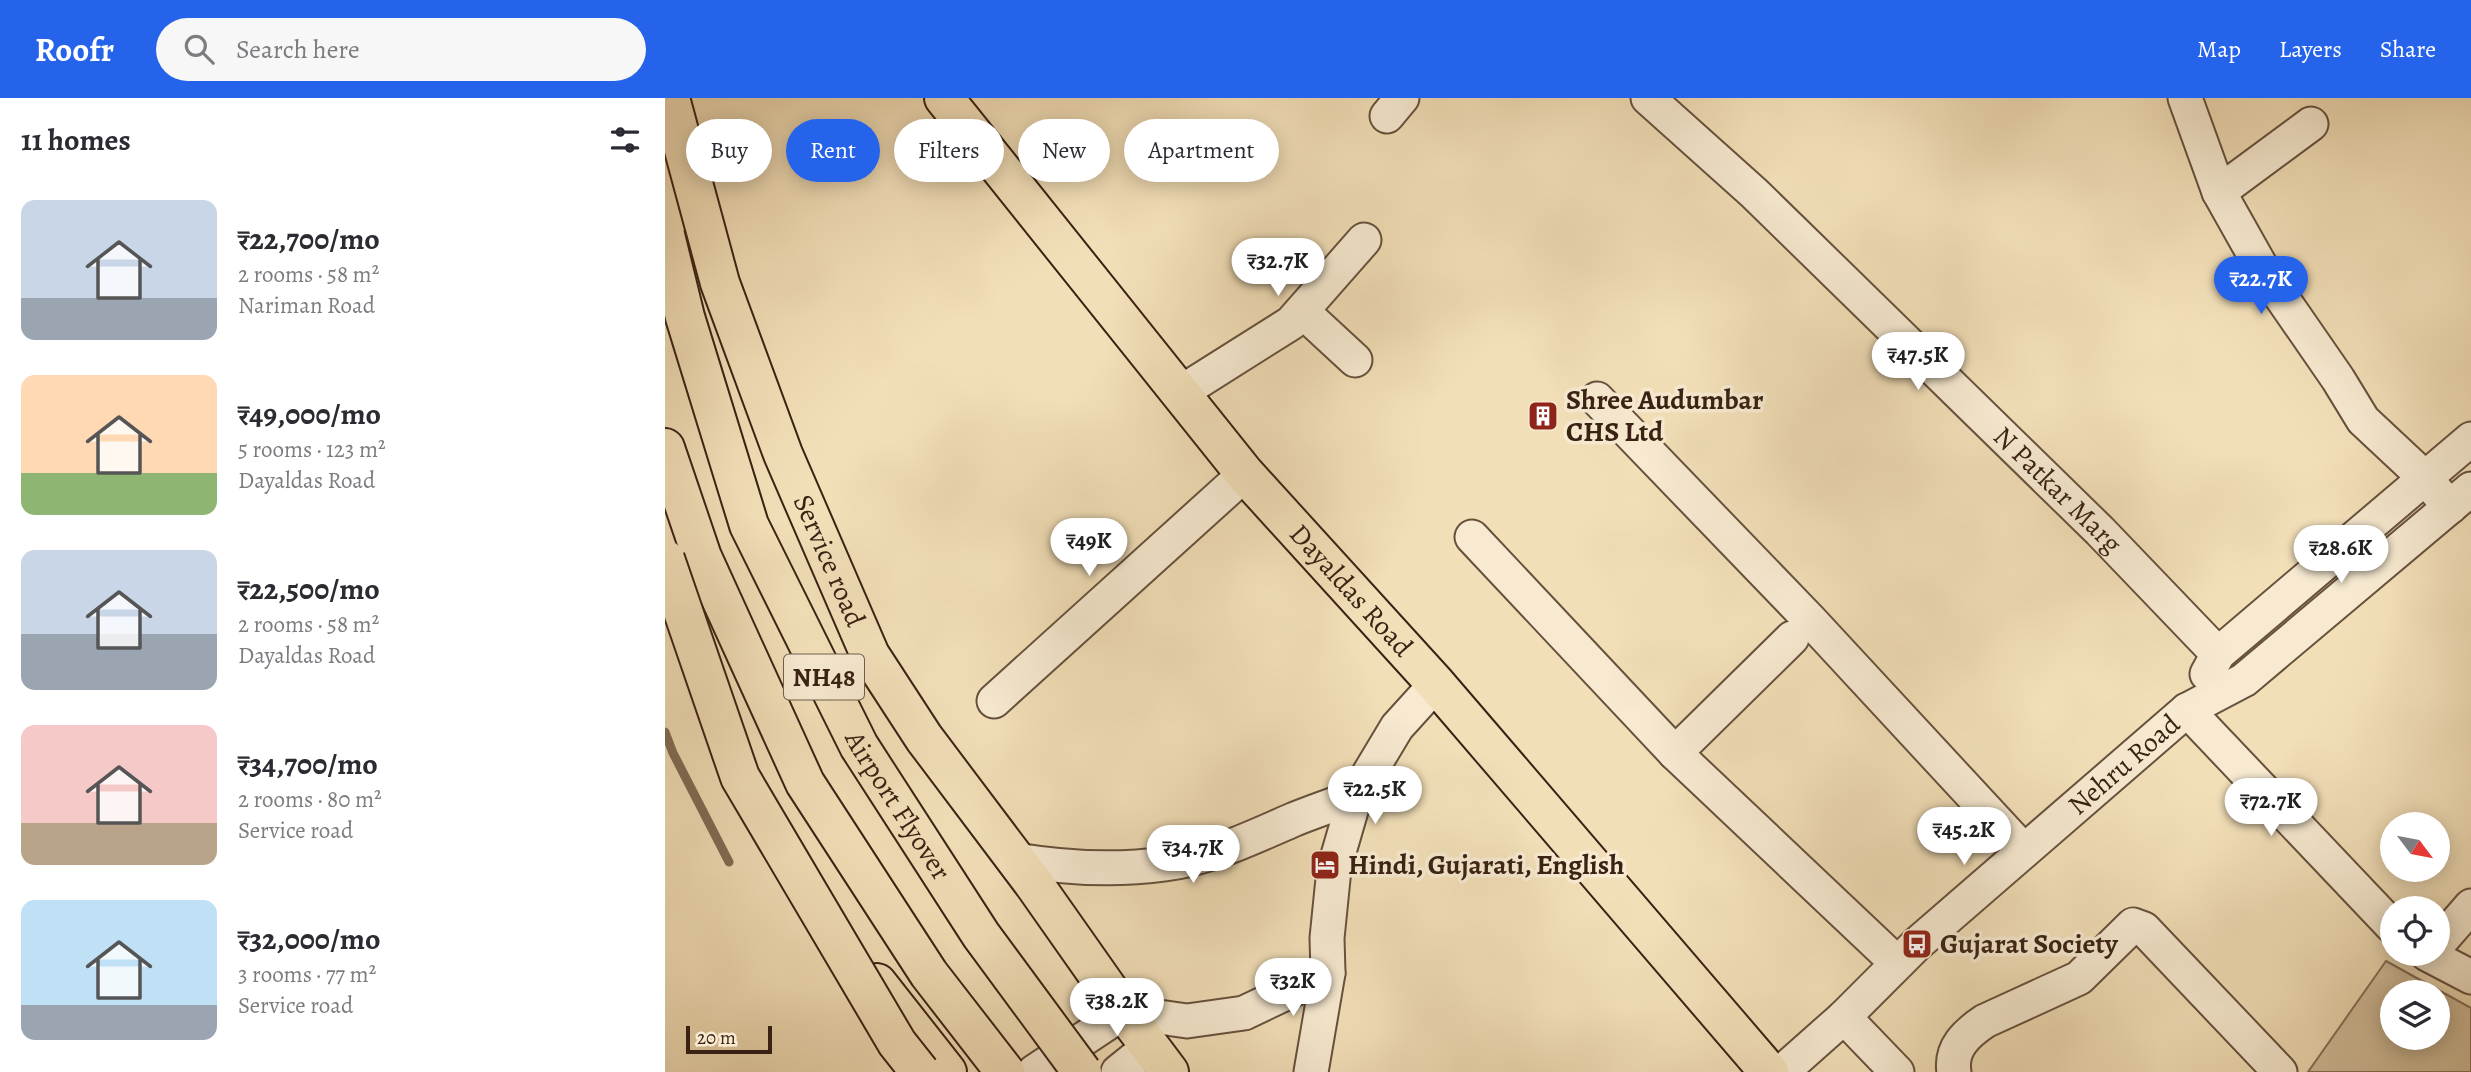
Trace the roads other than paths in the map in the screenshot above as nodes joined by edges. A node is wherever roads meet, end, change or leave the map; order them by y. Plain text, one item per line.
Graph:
1 (670, 98) edge
2 (944, 98) edge
3 (1648, 98) edge
4 (2185, 98) edge
5 (2311, 124) dead end
6 (2219, 192) junction
7 (665, 235) edge
8 (1364, 240) dead end
9 (1302, 311) junction
10 (1355, 360) dead end
11 (1180, 393) junction
12 (1598, 399) dead end
13 (2471, 439) edge
14 (665, 448) edge
15 (1245, 474) junction
16 (2425, 478) junction
17 (2461, 498) edge
18 (1472, 537) dead end
19 (665, 559) edge
20 (665, 593) edge
21 (1792, 638) dead end
22 (2218, 654) junction
23 (1436, 684) junction
24 (994, 701) dead end
25 (2187, 709) junction
26 (1675, 753) junction
27 (1355, 797) junction
28 (2024, 851) junction
29 (1016, 860) junction
30 (2471, 906) edge
31 (2380, 913) edge
32 (2450, 930) edge
33 (1897, 963) junction
34 (2450, 964) edge
35 (1328, 973) junction
36 (2471, 977) edge
37 (1124, 1012) junction
38 (1844, 1017) junction
39 (1159, 1060) edge
40 (1901, 1071) edge
41 (921, 1072) edge
42 (947, 1072) edge
43 (1005, 1072) edge
44 (1034, 1072) edge
45 (1081, 1072) edge
46 (1118, 1072) edge
47 (1311, 1072) edge
48 (1769, 1072) edge
49 (1782, 1072) edge
50 (1954, 1072) edge
51 (2280, 1072) edge

1 - 29 main road, Service road
2 - 11 main road, Dayaldas Road
3 - 22 street, N Patkar Marg
4 - 6 street
5 - 6 street
6 - 16 street
7 - 45 main road, Airport Flyover / NH48, bridge
8 - 9 street
9 - 10 street
9 - 11 street
11 - 15 main road, Dayaldas Road
12 - 28 street
13 - 16 street, Nehru Road
14 - 43 main road, NH48
15 - 23 main road, Dayaldas Road
15 - 24 street
16 - 17 street
16 - 22 street, Nehru Road
17 - 25 street, Nehru Road
18 - 26 street
19 - 41 main road, bridge
20 - 42 main road
21 - 26 street
22 - 25 street, Nehru Road
23 - 27 street
23 - 48 main road, Dayaldas Road
25 - 28 street, Nehru Road
25 - 31 street
26 - 33 street
27 - 29 street
27 - 35 street
28 - 33 street, Nehru Road
29 - 37 main road, Service road
30 - 32 street
33 - 38 street, Nehru Road
34 - 36 street
35 - 37 street
35 - 47 street
37 - 39 main road, Service road
37 - 44 street
38 - 40 street
38 - 49 street, Nehru Road
39 - 46 street
50 - 51 street

